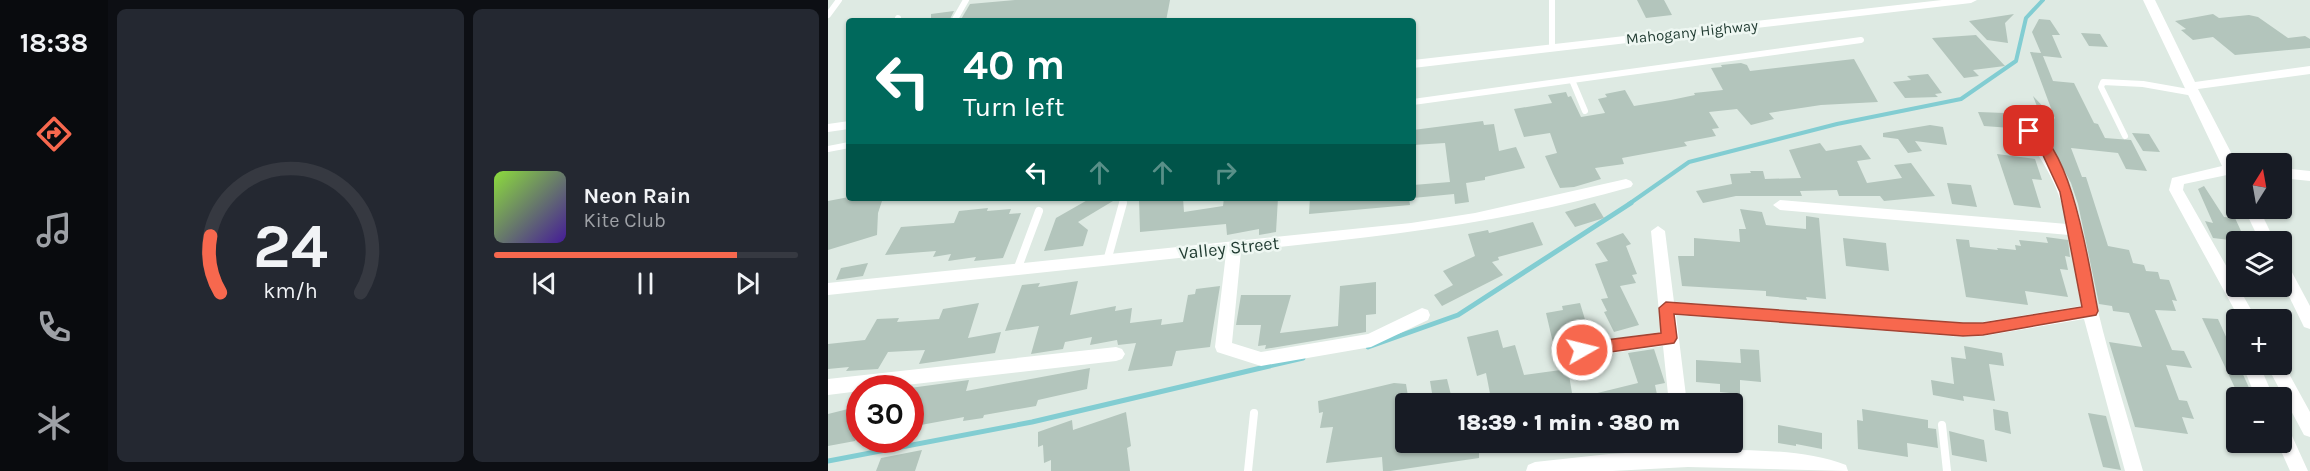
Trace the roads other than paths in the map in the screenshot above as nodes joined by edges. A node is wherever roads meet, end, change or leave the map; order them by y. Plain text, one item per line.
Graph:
1 (839, 0) edge
2 (966, 0) edge
3 (1552, 0) edge
4 (1971, 0) edge
5 (2150, 0) edge
6 (828, 15) edge
7 (956, 18) edge
8 (1861, 40) dead end
9 (1552, 47) junction
10 (1416, 64) edge
11 (2310, 70) edge
12 (1572, 80) junction
13 (2194, 90) junction
14 (1416, 102) edge
15 (1585, 111) dead end
16 (846, 125) edge
17 (828, 128) edge
18 (2029, 131) dead end
19 (2125, 136) dead end
20 (846, 146) edge
21 (828, 149) edge
22 (2226, 156) edge
23 (2226, 173) edge
24 (2292, 174) edge
25 (2310, 176) edge
26 (1626, 184) dead end
27 (1123, 201) edge
28 (1780, 205) dead end
29 (1038, 211) dead end
30 (2076, 230) junction
31 (1658, 231) dead end
32 (1234, 248) junction
33 (1107, 261) junction
34 (1017, 270) junction
35 (2292, 287) edge
36 (828, 289) edge
37 (1666, 308) junction
38 (2243, 309) edge
39 (2090, 311) junction
40 (1422, 315) dead end
41 (2310, 322) edge
42 (1669, 338) junction
43 (1561, 353) dead end
44 (1116, 354) dead end
45 (2280, 375) edge
46 (828, 387) edge
47 (1676, 393) edge
48 (1254, 413) dead end
49 (1942, 425) dead end
50 (2310, 429) edge
51 (1672, 453) edge
52 (1702, 453) edge
53 (2291, 453) edge
54 (1248, 471) edge
55 (1535, 471) edge
56 (1839, 471) edge
57 (1947, 471) edge
58 (2134, 471) edge
59 (2299, 471) edge

1 - 6 lane
2 - 7 lane
3 - 9 lane
4 - 9 street, Mahogany Highway
5 - 13 street
8 - 12 lane
9 - 10 street, Mahogany Highway
11 - 13 street
12 - 14 lane
12 - 15 lane
13 - 19 lane
13 - 22 street
16 - 17 street
18 - 30 street
20 - 21 lane
23 - 38 street
24 - 25 street
26 - 32 street, Valley Street
27 - 33 lane
28 - 30 street
29 - 34 lane
30 - 39 street
31 - 37 street
32 - 33 street, Valley Street
32 - 40 street
33 - 34 street, Valley Street
34 - 36 street, Valley Street
35 - 41 street
37 - 39 street
37 - 42 street
39 - 58 street
42 - 43 street
42 - 47 street
44 - 46 street
45 - 50 street
48 - 54 lane
49 - 57 lane
51 - 55 street
52 - 56 street
53 - 59 street

